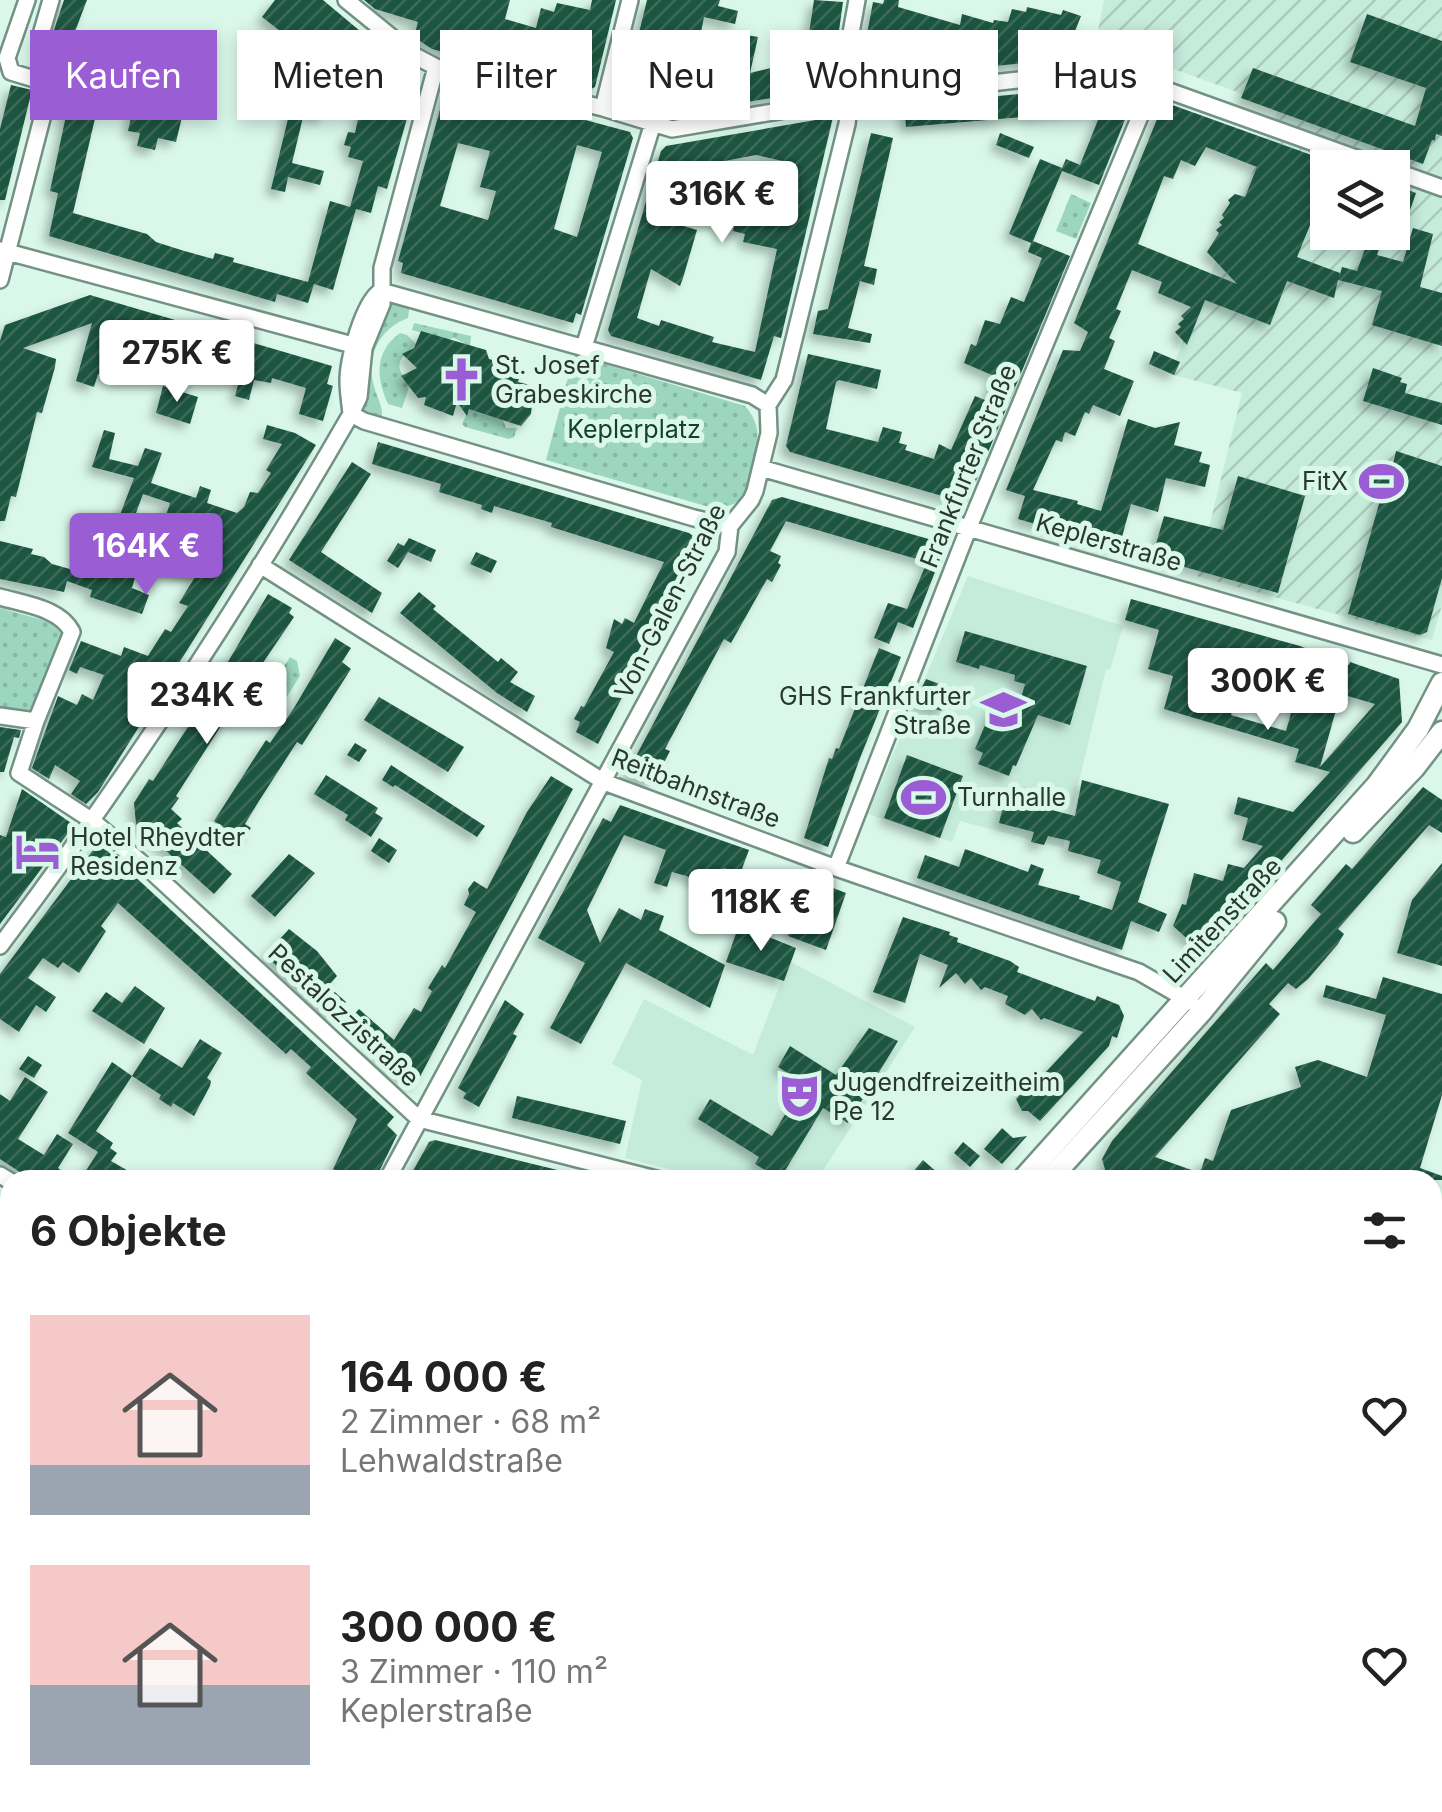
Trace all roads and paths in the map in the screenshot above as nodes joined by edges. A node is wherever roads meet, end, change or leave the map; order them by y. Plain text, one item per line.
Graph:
1 (26, 0) edge
2 (51, 0) edge
3 (346, 0) edge
4 (630, 0) edge
5 (857, 0) edge
6 (42, 30) edge
7 (852, 30) edge
8 (436, 67) junction
9 (30, 78) edge
10 (1173, 92) edge
11 (604, 108) junction
12 (770, 112) edge
13 (40, 120) edge
14 (847, 120) edge
15 (1138, 120) edge
16 (653, 123) junction
17 (1334, 150) edge
18 (1410, 176) edge
19 (1442, 188) edge
20 (4, 251) edge
21 (0, 280) edge
22 (381, 291) junction
23 (359, 347) junction
24 (584, 348) junction
25 (768, 405) junction
26 (352, 414) junction
27 (761, 468) junction
28 (730, 526) junction
29 (969, 527) junction
30 (260, 565) junction
31 (0, 597) edge
32 (1442, 665) edge
33 (1442, 683) edge
34 (0, 716) edge
35 (36, 721) junction
36 (1442, 732) edge
37 (604, 782) junction
38 (94, 822) junction
39 (836, 868) junction
40 (0, 946) edge
41 (1185, 998) junction
42 (1202, 1011) junction
43 (420, 1119) junction
44 (392, 1170) edge
45 (621, 1170) edge
46 (1044, 1170) edge
47 (1045, 1170) edge

1 - 9 street
2 - 6 street
3 - 8 street
4 - 11 street
5 - 7 street, Von-Galen-Straße
8 - 11 street
8 - 22 street
10 - 17 street
11 - 16 street
12 - 16 street
13 - 20 street
14 - 25 street, Von-Galen-Straße
15 - 29 street, Frankfurter Straße
16 - 24 street
18 - 19 street
20 - 21 street
20 - 23 street
22 - 23 street
22 - 24 street
23 - 26 street
24 - 25 street
25 - 27 street, Von-Galen-Straße
26 - 28 street
26 - 30 street
27 - 28 street, Von-Galen-Straße
27 - 29 street, Keplerstraße
28 - 37 street, Von-Galen-Straße
29 - 32 street, Keplerstraße
29 - 39 street, Frankfurter Straße
30 - 37 street, Reitbahnstraße
30 - 38 street
31 - 35 street
33 - 41 main road, Limitenstraße
34 - 35 street
35 - 38 street, Pestalozzistraße
36 - 42 main road, Limitenstraße
37 - 39 street, Reitbahnstraße
37 - 43 street, Von-Galen-Straße
38 - 40 street
38 - 43 street, Pestalozzistraße
39 - 41 street, Reitbahnstraße
41 - 42 street, Reitbahnstraße
41 - 46 main road, Limitenstraße
42 - 47 main road, Limitenstraße
43 - 44 street, Von-Galen-Straße
43 - 45 street, Pestalozzistraße

